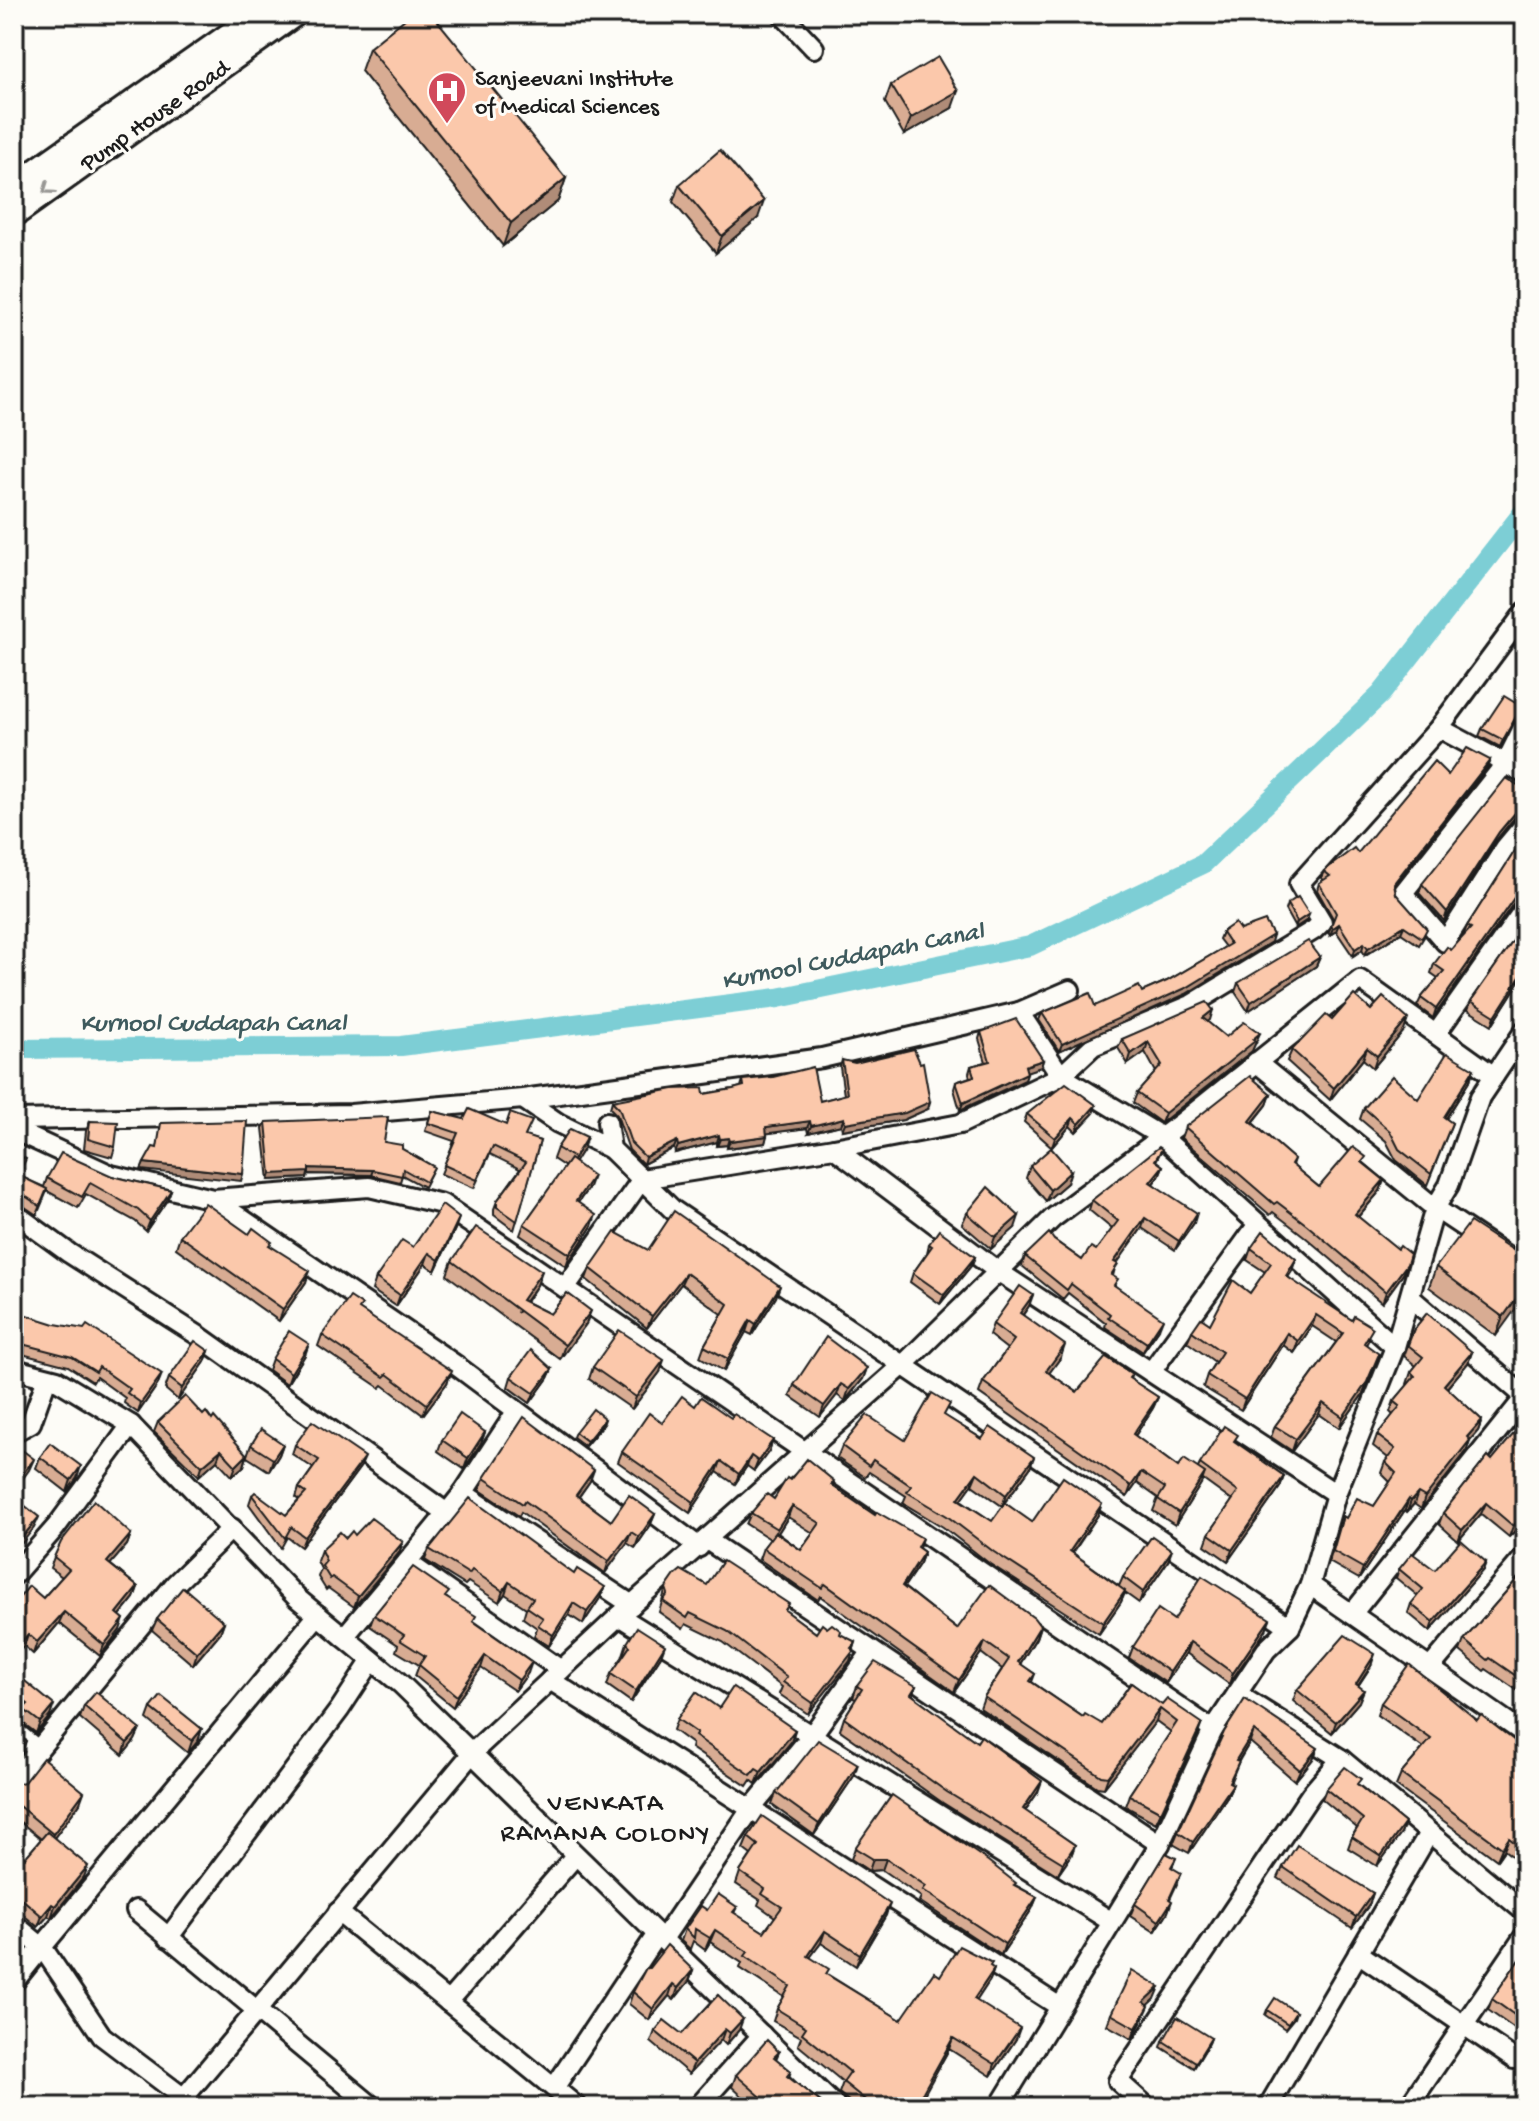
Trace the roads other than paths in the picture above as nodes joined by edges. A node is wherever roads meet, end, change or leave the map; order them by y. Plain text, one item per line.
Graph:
1 (260, 14) edge
2 (294, 14) edge
3 (782, 14) edge
4 (814, 48) dead end
5 (14, 187) edge
6 (14, 214) edge
7 (1525, 612) edge
8 (1439, 728) junction
9 (1525, 732) edge
10 (1505, 764) junction
11 (1525, 774) edge
12 (1525, 824) edge
13 (1525, 908) edge
14 (1070, 990) dead end
15 (1019, 1012) junction
16 (1436, 1034) junction
17 (1523, 1036) edge
18 (1256, 1062) junction
19 (1061, 1076) junction
20 (1494, 1076) junction
21 (523, 1099) junction
22 (14, 1120) edge
23 (607, 1122) dead end
24 (14, 1130) edge
25 (1162, 1137) junction
26 (834, 1148) junction
27 (611, 1149) junction
28 (642, 1179) junction
29 (213, 1199) junction
30 (1435, 1208) junction
31 (14, 1213) edge
32 (1258, 1224) junction
33 (1525, 1268) edge
34 (999, 1272) junction
35 (565, 1288) junction
36 (1411, 1298) junction
37 (1395, 1347) junction
38 (901, 1367) junction
39 (14, 1369) edge
40 (1151, 1372) junction
41 (47, 1378) junction
42 (1525, 1397) edge
43 (516, 1412) junction
44 (131, 1425) junction
45 (14, 1432) edge
46 (804, 1454) junction
47 (463, 1493) junction
48 (1336, 1494) junction
49 (447, 1513) junction
50 (232, 1528) junction
51 (703, 1544) junction
52 (1525, 1556) edge
53 (407, 1562) junction
54 (14, 1575) edge
55 (1310, 1585) junction
56 (626, 1611) junction
57 (1352, 1614) junction
58 (318, 1615) junction
59 (1290, 1627) junction
60 (344, 1637) junction
61 (872, 1651) junction
62 (372, 1660) junction
63 (1430, 1668) junction
64 (556, 1675) junction
65 (1237, 1694) junction
66 (1213, 1730) junction
67 (14, 1731) edge
68 (1525, 1734) edge
69 (812, 1735) junction
70 (38, 1750) junction
71 (473, 1752) junction
72 (1341, 1759) junction
73 (14, 1783) edge
74 (751, 1809) junction
75 (1429, 1833) junction
76 (1160, 1844) junction
77 (575, 1856) junction
78 (136, 1910) dead end
79 (338, 1912) junction
80 (1525, 1912) edge
81 (1112, 1922) junction
82 (14, 1924) edge
83 (1525, 1935) edge
84 (660, 1936) junction
85 (168, 1938) junction
86 (42, 1947) junction
87 (1358, 1953) junction
88 (14, 1982) edge
89 (448, 2002) junction
90 (1060, 2007) junction
91 (256, 2010) junction
92 (1464, 2025) junction
93 (762, 2035) junction
94 (1525, 2057) edge
95 (554, 2088) junction
96 (185, 2104) edge
97 (1143, 2106) edge
98 (373, 2107) edge
99 (577, 2107) edge
100 (698, 2107) edge
101 (836, 2107) edge
102 (999, 2107) edge
103 (1268, 2107) edge
104 (1408, 2107) edge

1 - 5 main road
2 -> 6 main road, Pump House Road
3 - 4 street
7 - 8 street
8 - 10 street
8 - 19 street
9 - 10 street
10 - 11 street
10 - 12 street
13 - 16 street
14 - 15 street
15 - 19 street
15 - 21 street
16 - 18 street
16 - 20 street
17 - 20 street
18 - 25 street
18 - 30 street
19 - 25 street
19 - 26 street
20 - 30 street
21 - 22 street
21 - 27 street
23 - 27 street
24 - 29 street
25 - 32 street
25 - 34 street
26 - 28 street
26 - 34 street
27 - 28 street
28 - 35 street
28 - 38 street
29 - 35 street
29 - 43 street
30 - 33 street
30 - 36 street
31 - 49 street
32 - 37 street
32 - 40 street
34 - 38 street
34 - 40 street
35 - 46 street
36 - 37 street
36 - 42 street
37 - 48 street
38 - 46 street
38 - 59 street
39 - 41 street
40 - 48 street
41 - 44 street
41 - 45 street
42 - 57 street
43 - 47 street
43 - 51 street
44 - 50 street
44 - 54 street
46 - 51 street
46 - 66 street
47 - 49 street
47 - 56 street
48 - 55 street
49 - 53 street
50 - 58 street
50 - 70 street
51 - 56 street
51 - 61 street
52 - 63 street
53 - 60 street
53 - 64 street
55 - 57 street
55 - 59 street
56 - 64 street
56 - 69 street
57 - 63 street
58 - 60 street
58 - 86 street
59 - 65 street
60 - 62 street
61 - 69 street
61 - 76 street
62 - 71 street
62 - 85 street
63 - 68 street
64 - 71 street
64 - 74 street
65 - 66 street
65 - 72 street
66 - 76 street
67 - 70 street
69 - 74 street
69 - 81 street
70 - 73 street
71 - 77 street
71 - 79 street
72 - 75 street
72 - 97 street
74 - 84 street
74 - 90 street
75 - 80 street
75 - 87 street
76 - 81 street
77 - 84 street
77 - 89 street
78 - 85 street
79 - 89 street
79 - 91 street
81 - 90 street
82 - 86 street
83 - 92 street
84 - 93 street
84 - 95 street
85 - 91 street
86 - 88 street
86 - 96 street
87 - 92 street
87 - 103 street
89 - 95 street
90 - 102 street
91 - 96 street
91 - 98 street
92 - 94 street
92 - 104 street
93 - 100 street
93 - 101 street
95 - 99 street

